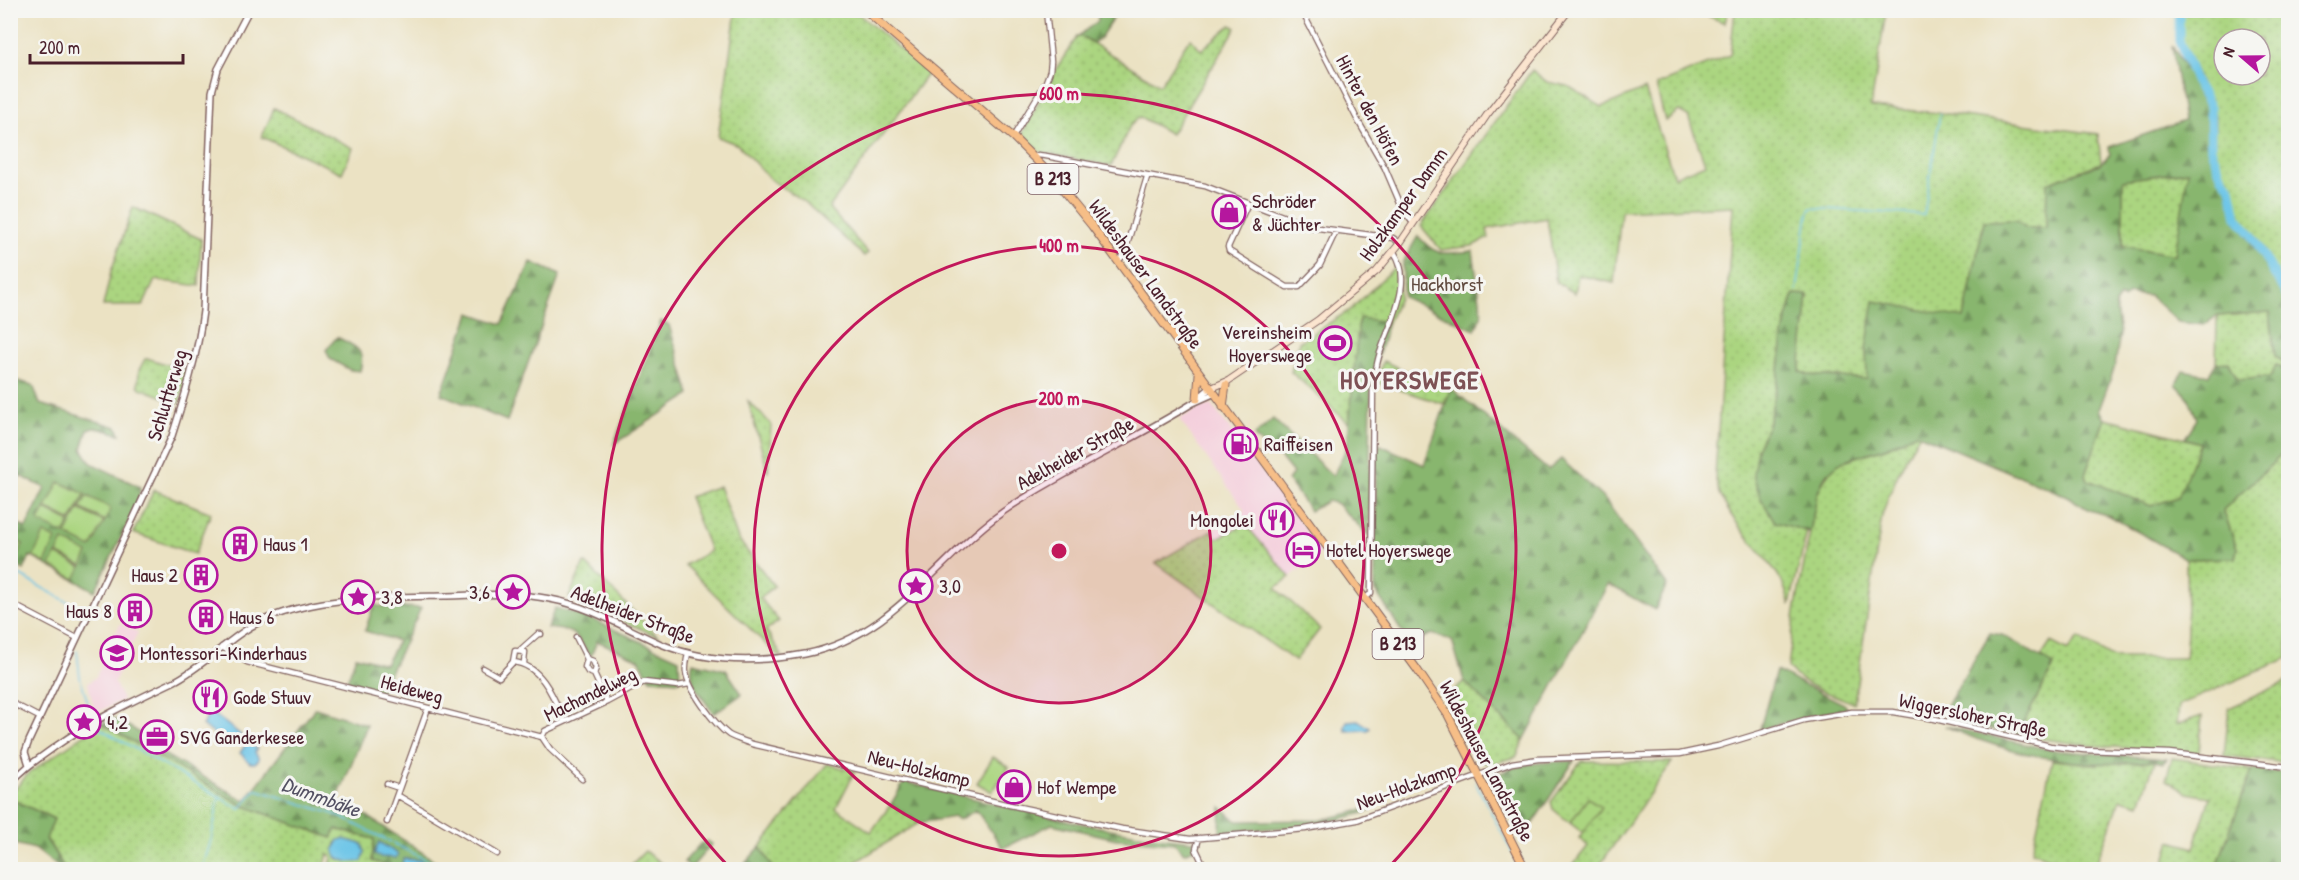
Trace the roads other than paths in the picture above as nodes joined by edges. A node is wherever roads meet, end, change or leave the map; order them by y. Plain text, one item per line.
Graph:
1 (249, 10) edge
2 (865, 10) edge
3 (1046, 10) edge
4 (1299, 10) edge
5 (1569, 10) edge
6 (1013, 137) junction
7 (1034, 158) junction
8 (1147, 177) junction
9 (1248, 203) junction
10 (1413, 223) junction
11 (1335, 231) junction
12 (1400, 243) junction
13 (1394, 252) junction
14 (1118, 261) junction
15 (1199, 374) junction
16 (1227, 383) junction
17 (1211, 392) junction
18 (1195, 401) junction
19 (1223, 407) junction
20 (1365, 599) junction
21 (10, 603) edge
22 (541, 634) dead end
23 (576, 637) dead end
24 (77, 638) junction
25 (222, 647) junction
26 (519, 651) junction
27 (688, 653) junction
28 (513, 662) junction
29 (524, 663) junction
30 (483, 668) dead end
31 (689, 684) junction
32 (10, 702) edge
33 (607, 702) junction
34 (428, 708) junction
35 (39, 717) junction
36 (564, 721) junction
37 (542, 737) junction
38 (29, 765) junction
39 (2289, 767) edge
40 (1479, 775) junction
41 (582, 779) dead end
42 (10, 784) edge
43 (387, 784) dead end
44 (399, 788) junction
45 (397, 795) junction
46 (387, 822) dead end
47 (1199, 838) junction
48 (497, 854) dead end
49 (1206, 870) edge
50 (1526, 870) edge

1 - 24 street, Schlutterweg
2 - 6 main road, Wildeshauser Landstraße / B 213
3 - 6 street
4 - 10 street, Hinter den Höfen
5 - 10 main road, Holzkamper Damm
6 - 7 main road, Wildeshauser Landstraße / B 213
7 - 8 street
7 - 14 main road, Wildeshauser Landstraße / B 213
8 - 9 street
8 - 14 street
9 - 11 street
9 - 11 street
10 - 12 main road, Holzkamper Damm
11 - 12 street
12 - 13 main road, Holzkamper Damm
13 - 16 main road, Holzkamper Damm
13 - 20 street
14 - 15 main road, Wildeshauser Landstraße / B 213
15 - 17 main road, Wildeshauser Landstraße / B 213
15 - 18 main road
16 - 17 main road, Holzkamper Damm
16 - 19 main road
17 - 18 street, Adelheider Straße
17 - 19 main road, Wildeshauser Landstraße / B 213
18 - 27 street, Adelheider Straße
19 - 20 main road, Wildeshauser Landstraße / B 213
20 - 40 main road, Wildeshauser Landstraße / B 213
21 - 24 street
22 - 26 street
23 - 33 street
24 - 35 street, Schlutterweg
25 - 27 street, Adelheider Straße
25 - 34 street, Heideweg
25 - 38 street, Adelheider Straße
26 - 28 street
26 - 29 street
27 - 31 street
28 - 29 street
28 - 30 street
29 - 36 street
31 - 33 street, Machandelweg
31 - 47 street, Neu-Holzkamp
32 - 35 street
33 - 36 street, Machandelweg
34 - 37 street, Heideweg
34 - 44 street
35 - 38 street, Schlutterweg
36 - 37 street, Machandelweg
37 - 41 street
38 - 42 street, Adelheider Straße
39 - 40 street, Wiggersloher Straße
40 - 47 street, Neu-Holzkamp
40 - 50 main road, Wildeshauser Landstraße / B 213
43 - 44 street
44 - 45 street
45 - 46 street
45 - 48 street
47 - 49 street

